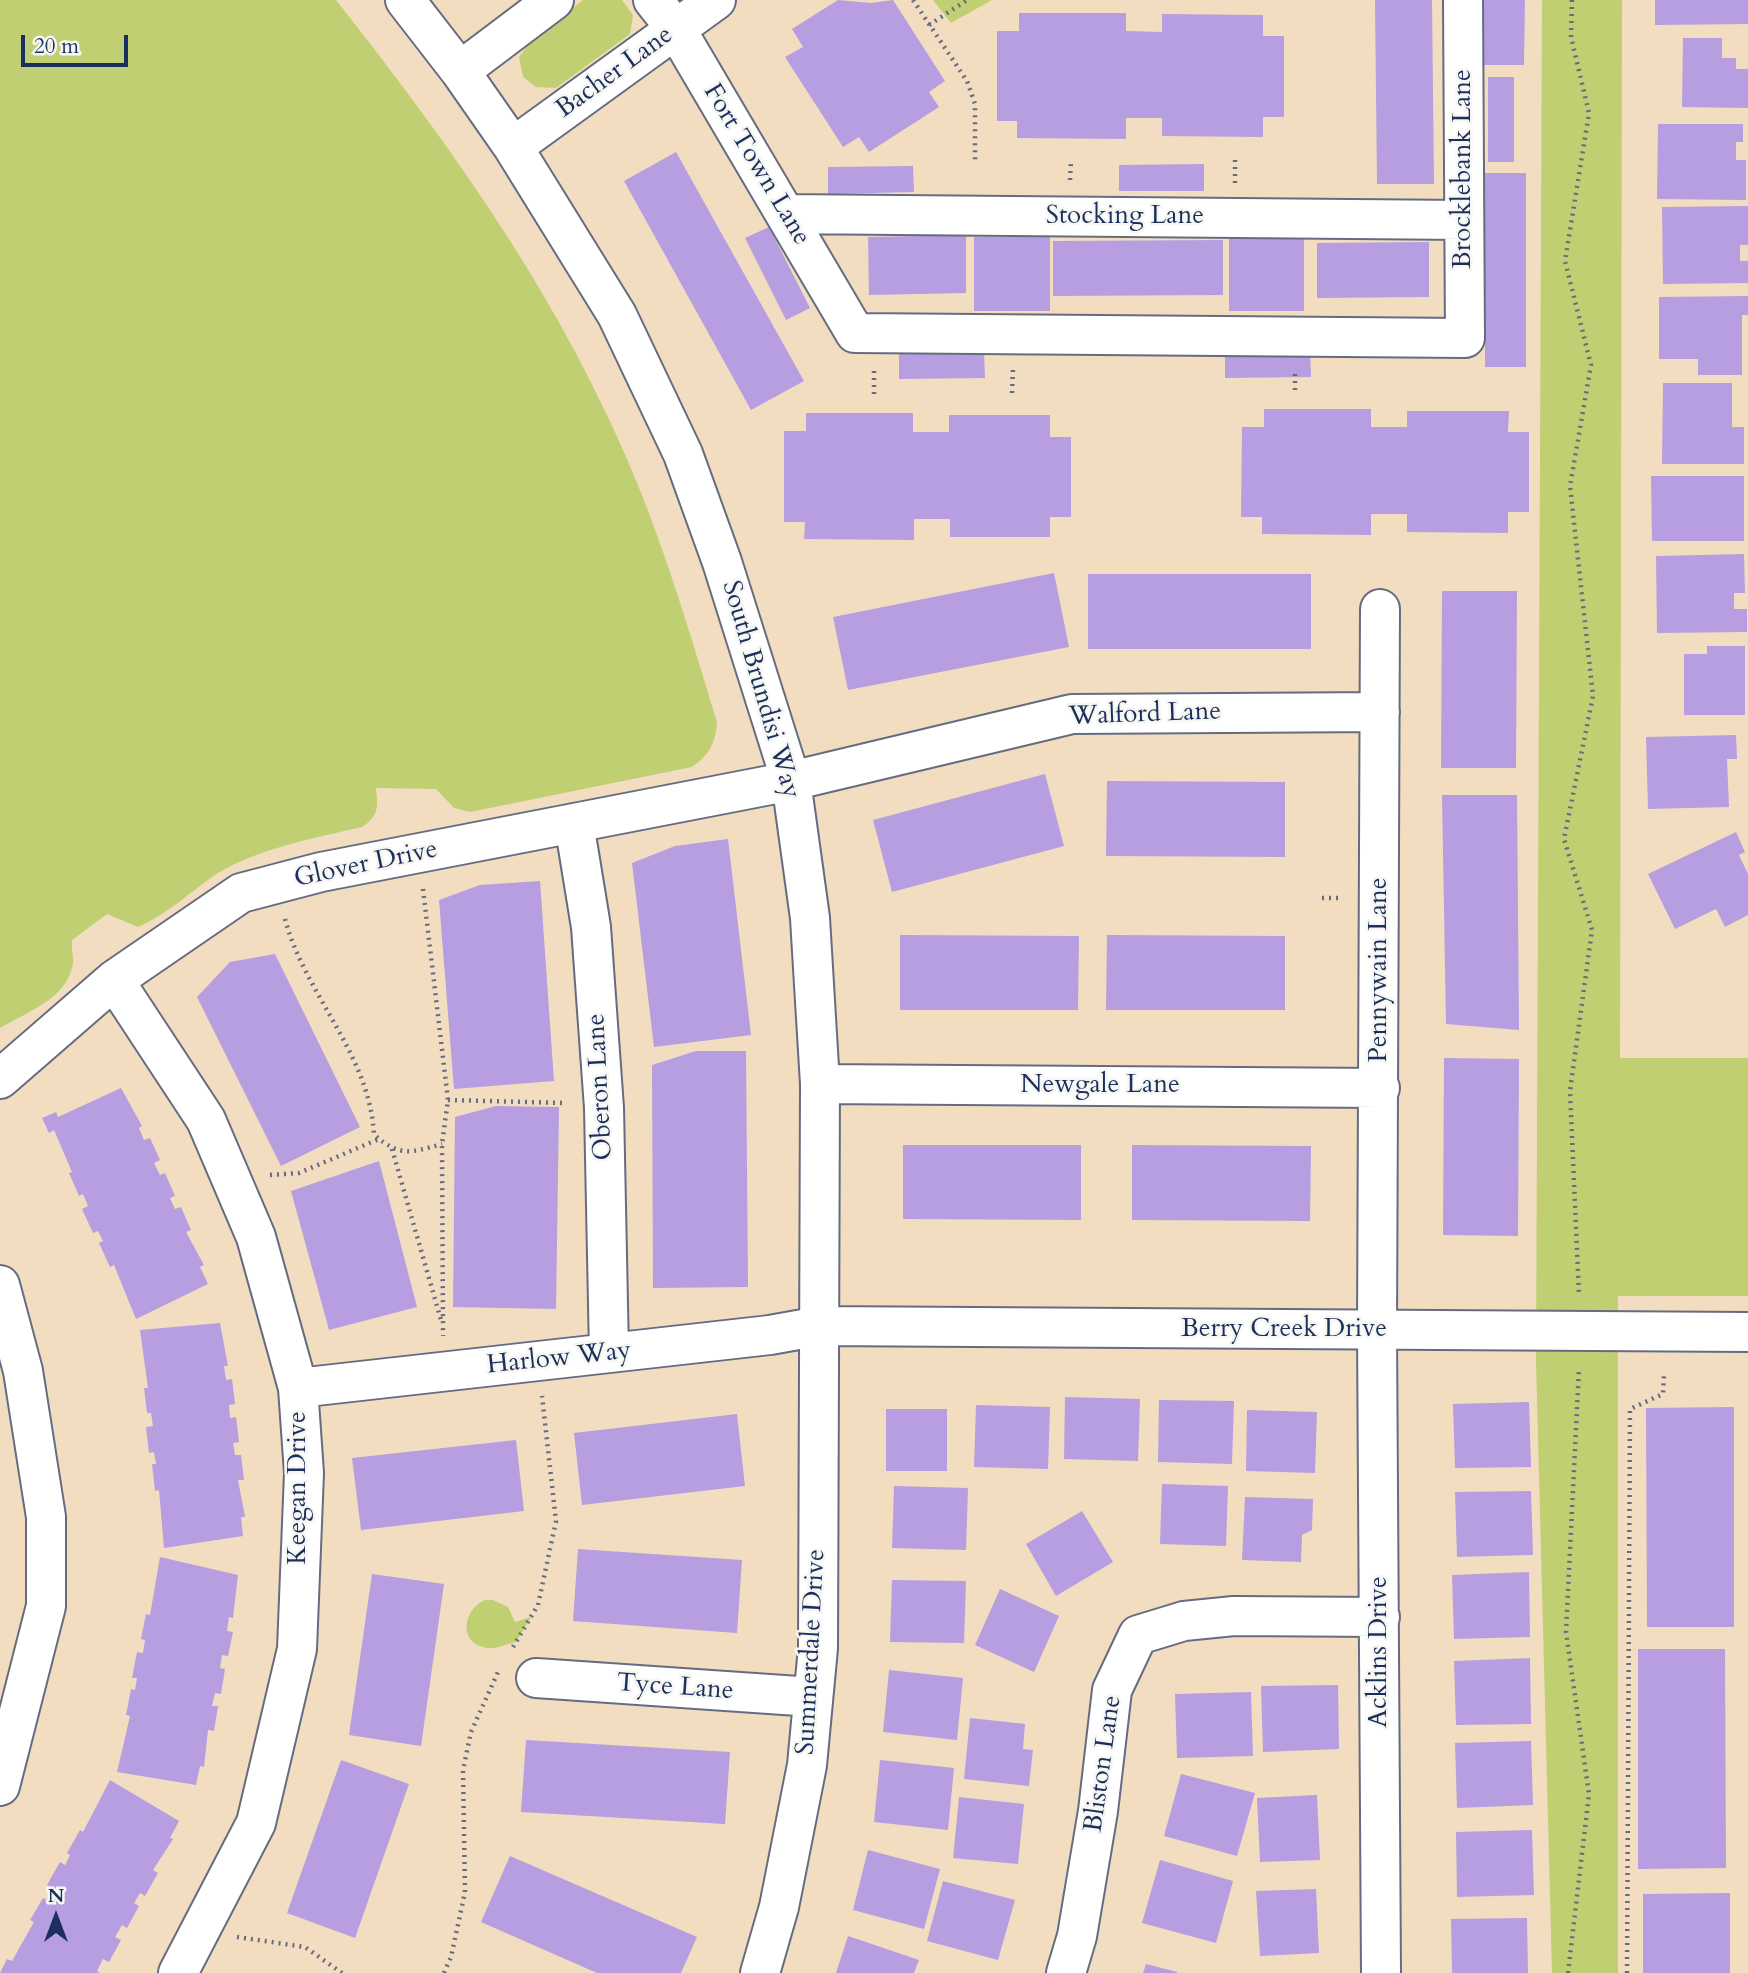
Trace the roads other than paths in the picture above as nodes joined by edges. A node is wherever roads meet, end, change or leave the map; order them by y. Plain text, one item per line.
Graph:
1 (405, 0) edge
2 (554, 0) edge
3 (716, 0) edge
4 (1463, 0) edge
5 (664, 15) edge
6 (460, 71) junction
7 (513, 147) junction
8 (785, 214) junction
9 (1464, 220) junction
10 (1465, 338) joint
11 (1380, 609) dead end
12 (1380, 712) junction
13 (791, 781) junction
14 (574, 823) junction
15 (114, 980) junction
16 (0, 1079) edge
17 (820, 1084) junction
18 (1380, 1088) junction
19 (0, 1285) edge
20 (820, 1326) junction
21 (1377, 1331) junction
22 (1748, 1332) edge
23 (609, 1353) junction
24 (298, 1388) junction
25 (1380, 1617) junction
26 (536, 1678) dead end
27 (813, 1697) junction
28 (0, 1786) edge
29 (178, 1973) edge
30 (760, 1973) edge
31 (1066, 1973) edge
32 (1381, 1973) edge

1 - 6 street, South Brundisi Way
2 - 6 street
3 - 5 street, Bacher Lane
4 - 9 street, Brocklebank Lane
5 - 7 street, Bacher Lane
5 - 8 street, Fort Town Lane
6 - 7 street, South Brundisi Way
7 - 13 street, South Brundisi Way
8 - 9 street, Stocking Lane
8 - 10 street, Fort Town Lane
9 - 10 street, Brocklebank Lane
11 - 12 street, Pennywain Lane
12 - 13 street, Walford Lane
12 - 18 street, Pennywain Lane
13 - 14 street, Glover Drive
13 - 17 street, South Brundisi Way
14 - 15 street, Glover Drive
14 - 23 street, Oberon Lane
15 - 16 street, Glover Drive
15 - 24 street, Keegan Drive
17 - 18 street, Newgale Lane
17 - 20 street, South Brundisi Way
18 - 21 street, Pennywain Lane
19 - 28 street
20 - 21 street, Berry Creek Drive
20 - 23 street, Harlow Way
20 - 27 street, Summerdale Drive
21 - 22 street, Berry Creek Drive
21 - 25 street, Acklins Drive
23 - 24 street, Harlow Way
24 - 29 street, Keegan Drive
25 - 31 street, Bliston Lane
25 - 32 street, Acklins Drive
26 - 27 street, Tyce Lane
27 - 30 street, Summerdale Drive

